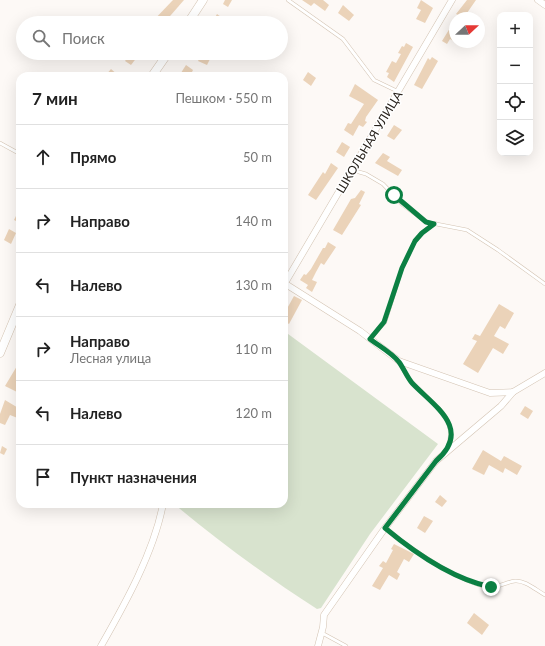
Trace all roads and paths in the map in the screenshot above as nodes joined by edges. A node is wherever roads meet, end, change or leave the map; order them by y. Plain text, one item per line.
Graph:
1 (203, 0) edge
2 (288, 0) edge
3 (452, 0) edge
4 (538, 0) edge
5 (545, 5) edge
6 (193, 16) edge
7 (163, 60) edge
8 (155, 72) edge
9 (399, 92) junction
10 (0, 143) edge
11 (16, 152) edge
12 (352, 170) junction
13 (434, 224) junction
14 (288, 281) edge
15 (545, 284) edge
16 (288, 285) edge
17 (16, 315) edge
18 (370, 339) junction
19 (0, 353) edge
20 (399, 361) junction
21 (545, 373) edge
22 (513, 392) junction
23 (447, 452) junction
24 (162, 508) edge
25 (385, 528) junction
26 (545, 595) edge
27 (322, 633) junction
28 (101, 646) edge
29 (318, 646) edge
30 (346, 646) edge

1 - 6 street
2 - 9 lane
3 - 9 street, ШКОЛЬНАЯ УЛИЦА
4 - 5 street
7 - 8 street
9 - 12 street, ШКОЛЬНАЯ УЛИЦА
10 - 11 lane
12 - 13 lane
12 - 14 street, ШКОЛЬНАЯ УЛИЦА
13 - 15 lane
13 - 18 lane
16 - 18 street
17 - 19 street
18 - 20 street
20 - 22 street
20 - 23 lane
21 - 22 street
22 - 23 street
23 - 25 street
24 - 28 street
25 - 26 lane
25 - 27 street
27 - 29 street
27 - 30 lane

